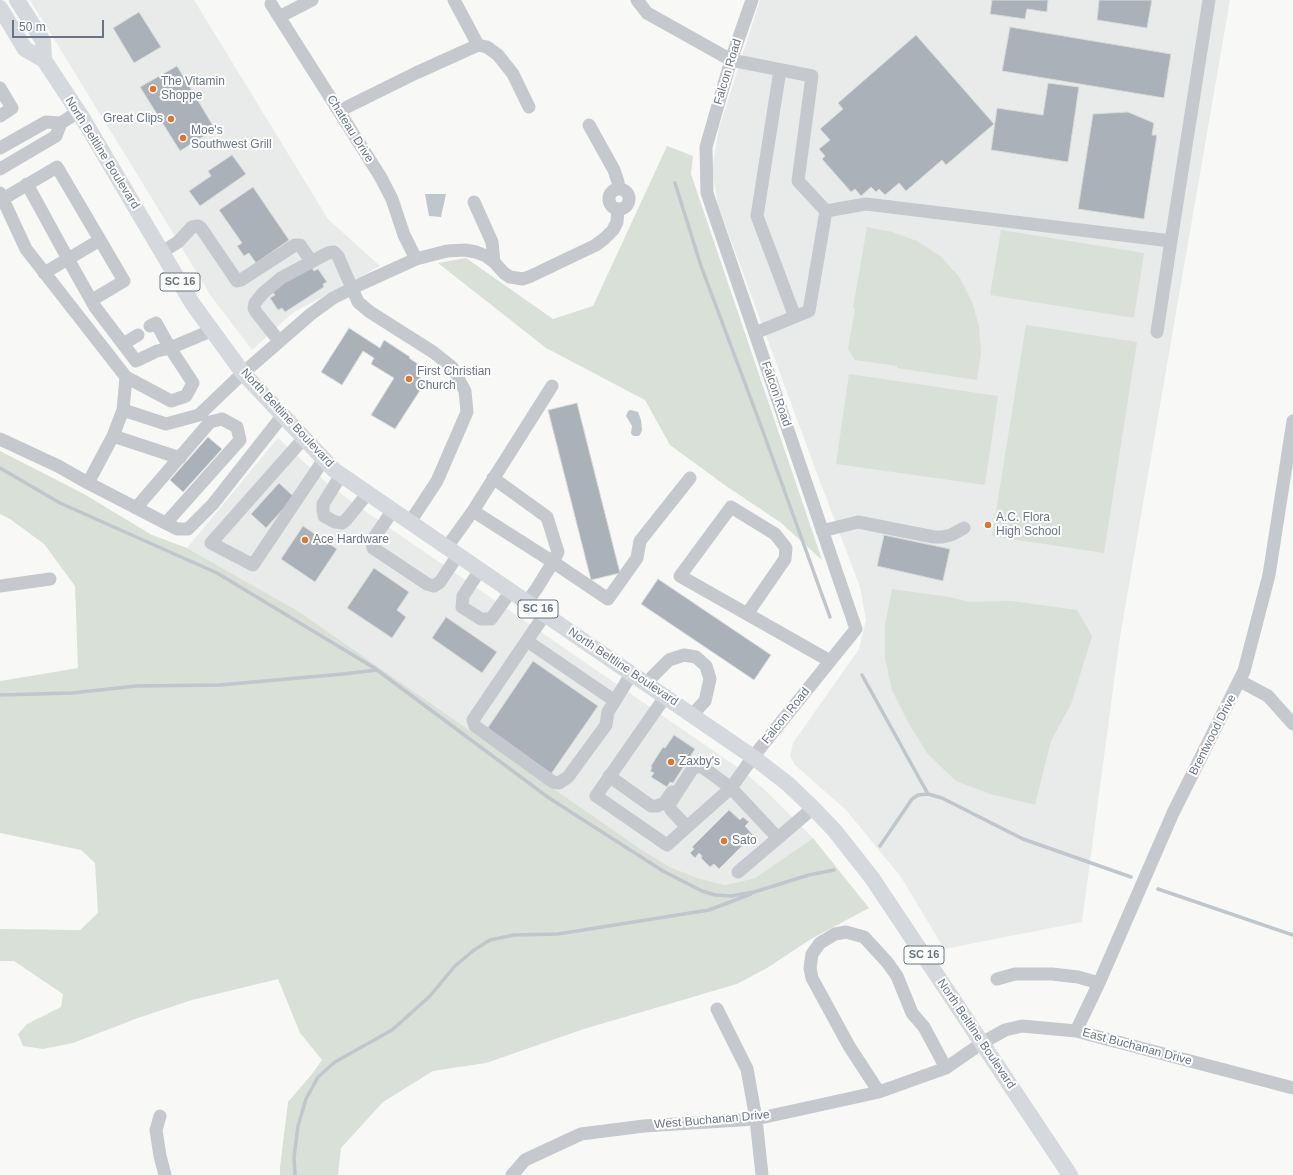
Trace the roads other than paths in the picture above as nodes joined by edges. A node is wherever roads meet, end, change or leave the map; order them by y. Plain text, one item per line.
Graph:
1 (18, 0) edge
2 (312, 0) edge
3 (454, 0) edge
4 (637, 0) edge
5 (752, 0) edge
6 (1209, 0) edge
7 (271, 4) dead end
8 (0, 8) edge
9 (279, 17) junction
10 (478, 45) junction
11 (44, 60) junction
12 (731, 60) junction
13 (780, 70) junction
14 (0, 88) edge
15 (529, 107) dead end
16 (339, 111) junction
17 (78, 112) junction
18 (0, 116) edge
19 (61, 123) junction
20 (590, 125) dead end
21 (0, 148) edge
22 (0, 169) edge
23 (27, 184) junction
24 (1, 196) edge
25 (474, 202) dead end
26 (826, 212) junction
27 (100, 240) junction
28 (1171, 241) junction
29 (162, 252) junction
30 (68, 259) junction
31 (416, 260) junction
32 (311, 261) junction
33 (494, 262) junction
34 (44, 273) junction
35 (353, 288) junction
36 (92, 300) junction
37 (794, 317) junction
38 (150, 326) dead end
39 (212, 330) junction
40 (1157, 332) dead end
41 (755, 334) junction
42 (138, 335) dead end
43 (279, 341) junction
44 (123, 344) junction
45 (170, 348) junction
46 (243, 373) junction
47 (126, 377) junction
48 (552, 386) dead end
49 (124, 410) junction
50 (283, 415) junction
51 (1293, 421) edge
52 (113, 436) junction
53 (304, 438) junction
54 (0, 439) edge
55 (180, 458) junction
56 (324, 459) junction
57 (341, 475) junction
58 (494, 478) junction
59 (690, 478) dead end
60 (88, 483) junction
61 (368, 493) junction
62 (136, 508) junction
63 (393, 510) junction
64 (473, 511) junction
65 (410, 522) junction
66 (166, 523) junction
67 (964, 528) dead end
68 (822, 531) junction
69 (453, 551) junction
70 (553, 562) junction
71 (480, 570) junction
72 (50, 579) dead end
73 (0, 586) edge
74 (511, 591) junction
75 (528, 602) junction
76 (545, 614) junction
77 (747, 614) junction
78 (527, 640) junction
79 (830, 661) junction
80 (632, 674) junction
81 (1240, 681) junction
82 (646, 683) junction
83 (666, 697) junction
84 (615, 701) junction
85 (692, 714) junction
86 (1293, 724) edge
87 (753, 757) junction
88 (701, 766) junction
89 (609, 776) junction
90 (731, 788) junction
91 (813, 808) junction
92 (687, 827) junction
93 (778, 838) junction
94 (738, 872) dead end
95 (997, 979) dead end
96 (1099, 983) junction
97 (717, 1009) dead end
98 (1076, 1031) junction
99 (982, 1043) junction
100 (946, 1068) junction
101 (1293, 1088) edge
102 (879, 1092) junction
103 (160, 1116) dead end
104 (756, 1119) junction
105 (165, 1175) edge
106 (512, 1175) edge
107 (762, 1175) edge
108 (1070, 1175) edge

1 - 11 main road, North Beltline Boulevard / SC 16
2 - 9 street
3 - 10 street
4 - 12 street
5 - 12 street, Falcon Road
6 - 28 street
7 - 9 street, Chateau Drive
8 - 11 main road, North Beltline Boulevard / SC 16
9 - 16 street, Chateau Drive
10 - 15 street
10 - 16 street
11 - 17 main road, North Beltline Boulevard / SC 16
12 - 13 street
12 - 41 street, Falcon Road
13 - 26 street
13 - 37 street
14 - 18 street
16 - 31 street, Chateau Drive
17 - 19 street
17 - 29 main road, North Beltline Boulevard / SC 16
19 - 21 street
19 - 22 street
20 - 33 street
23 - 24 street
23 - 27 street
23 - 30 street
24 - 34 street
25 - 33 street
26 - 28 street
26 - 37 street
27 - 30 street
27 - 36 street
28 - 40 street
29 - 32 street
29 - 39 main road, North Beltline Boulevard / SC 16
30 - 34 street
30 - 36 street
31 - 33 street
31 - 35 street
32 - 35 street
32 - 43 street
34 - 47 street
35 - 43 street
35 - 65 street
36 - 44 street
37 - 41 street
38 - 45 street
39 - 45 street
39 - 46 main road, North Beltline Boulevard / SC 16
41 - 68 street, Falcon Road
42 - 44 street
43 - 46 street
44 - 45 street
45 - 47 street
46 - 49 street
46 - 50 main road, North Beltline Boulevard / SC 16
47 - 49 street
48 - 58 street
49 - 52 street
50 - 53 main road, North Beltline Boulevard / SC 16
50 - 66 street
51 - 81 street, Brentwood Drive
52 - 55 street
52 - 60 street
53 - 56 main road, North Beltline Boulevard / SC 16
53 - 56 street
54 - 60 street
55 - 62 street
55 - 66 street
56 - 57 main road, North Beltline Boulevard / SC 16
57 - 61 main road, North Beltline Boulevard / SC 16
57 - 61 street
58 - 64 street
58 - 70 street
59 - 70 street
60 - 62 street
61 - 63 main road, North Beltline Boulevard / SC 16
62 - 66 street
63 - 65 main road, North Beltline Boulevard / SC 16
63 - 69 street
64 - 69 street
64 - 70 street
65 - 69 main road, North Beltline Boulevard / SC 16
67 - 68 street
68 - 79 street, Falcon Road
69 - 71 main road, North Beltline Boulevard / SC 16
70 - 75 street
71 - 74 main road, North Beltline Boulevard / SC 16
71 - 74 street
72 - 73 street
74 - 75 main road, North Beltline Boulevard / SC 16
75 - 76 main road, North Beltline Boulevard / SC 16
76 - 78 street
76 - 80 main road, North Beltline Boulevard / SC 16
77 - 77 street
77 - 79 street
78 - 84 street
78 - 84 street
79 - 87 street, Falcon Road
80 - 82 main road, North Beltline Boulevard / SC 16
80 - 84 street
81 - 86 street
81 - 96 street, Brentwood Drive
82 - 83 main road, North Beltline Boulevard / SC 16
82 - 85 street
83 - 85 main road, North Beltline Boulevard / SC 16
83 - 89 street
85 - 87 main road, North Beltline Boulevard / SC 16
87 - 90 street, Falcon Road
87 - 91 main road, North Beltline Boulevard / SC 16
88 - 89 street
88 - 90 street
88 - 92 street
89 - 92 street, Falcon Road
90 - 92 street, Falcon Road
90 - 93 street
91 - 93 street
91 - 99 main road, North Beltline Boulevard / SC 16
93 - 94 street
95 - 96 street
96 - 98 street, Brentwood Drive
97 - 104 street
98 - 99 street, East Buchanan Drive
98 - 101 street, East Buchanan Drive
99 - 100 street, West Buchanan Drive
99 - 108 main road, North Beltline Boulevard / SC 16
100 - 102 street, West Buchanan Drive
100 - 102 street
102 - 104 street, West Buchanan Drive
103 - 105 street
104 - 106 street, West Buchanan Drive
104 - 107 street

